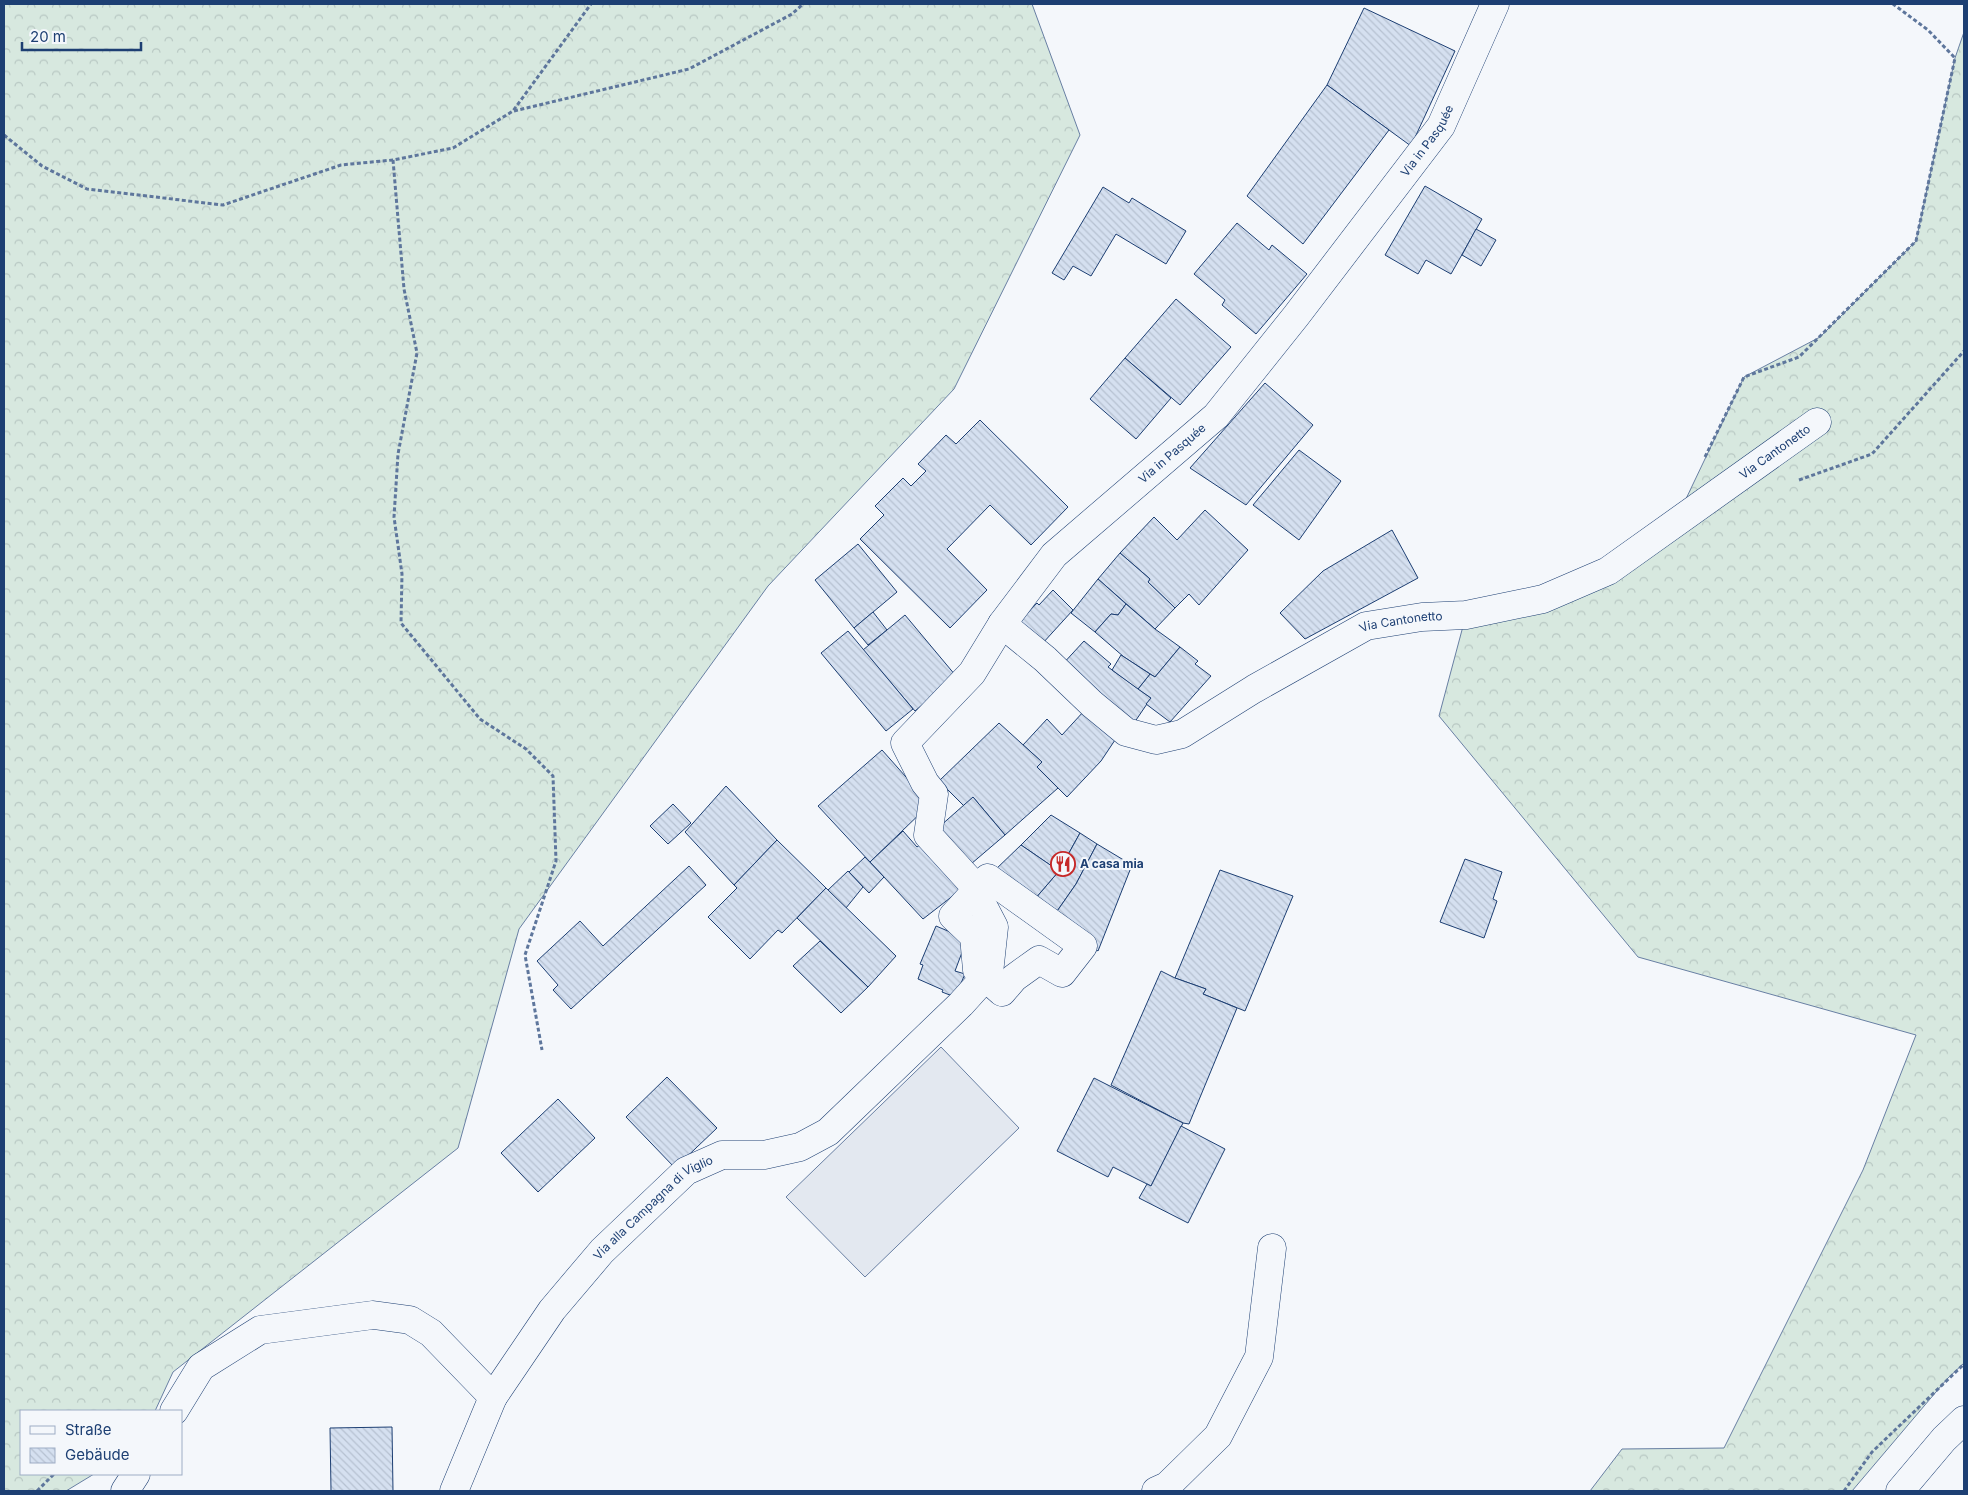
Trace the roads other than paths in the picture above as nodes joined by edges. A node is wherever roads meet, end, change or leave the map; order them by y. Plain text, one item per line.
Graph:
1 (1495, 4) edge
2 (1817, 422) dead end
3 (1002, 624) junction
4 (972, 886) junction
5 (985, 977) junction
6 (1272, 1248) dead end
7 (493, 1397) junction
8 (175, 1410) edge
9 (1964, 1420) edge
10 (135, 1475) edge
11 (125, 1491) edge
12 (454, 1491) edge
13 (1156, 1491) edge
14 (1900, 1491) edge

1 - 3 street, Via in Pasquée
2 - 3 street, Via Cantonetto
3 - 4 street, Via in Pasquée
4 - 5 street
4 - 5 street
5 - 7 street, Via alla Campagna di Viglio
6 - 13 street
7 - 8 street
7 - 12 street, Via alla Campagna di Viglio
9 - 14 street
10 - 11 street

